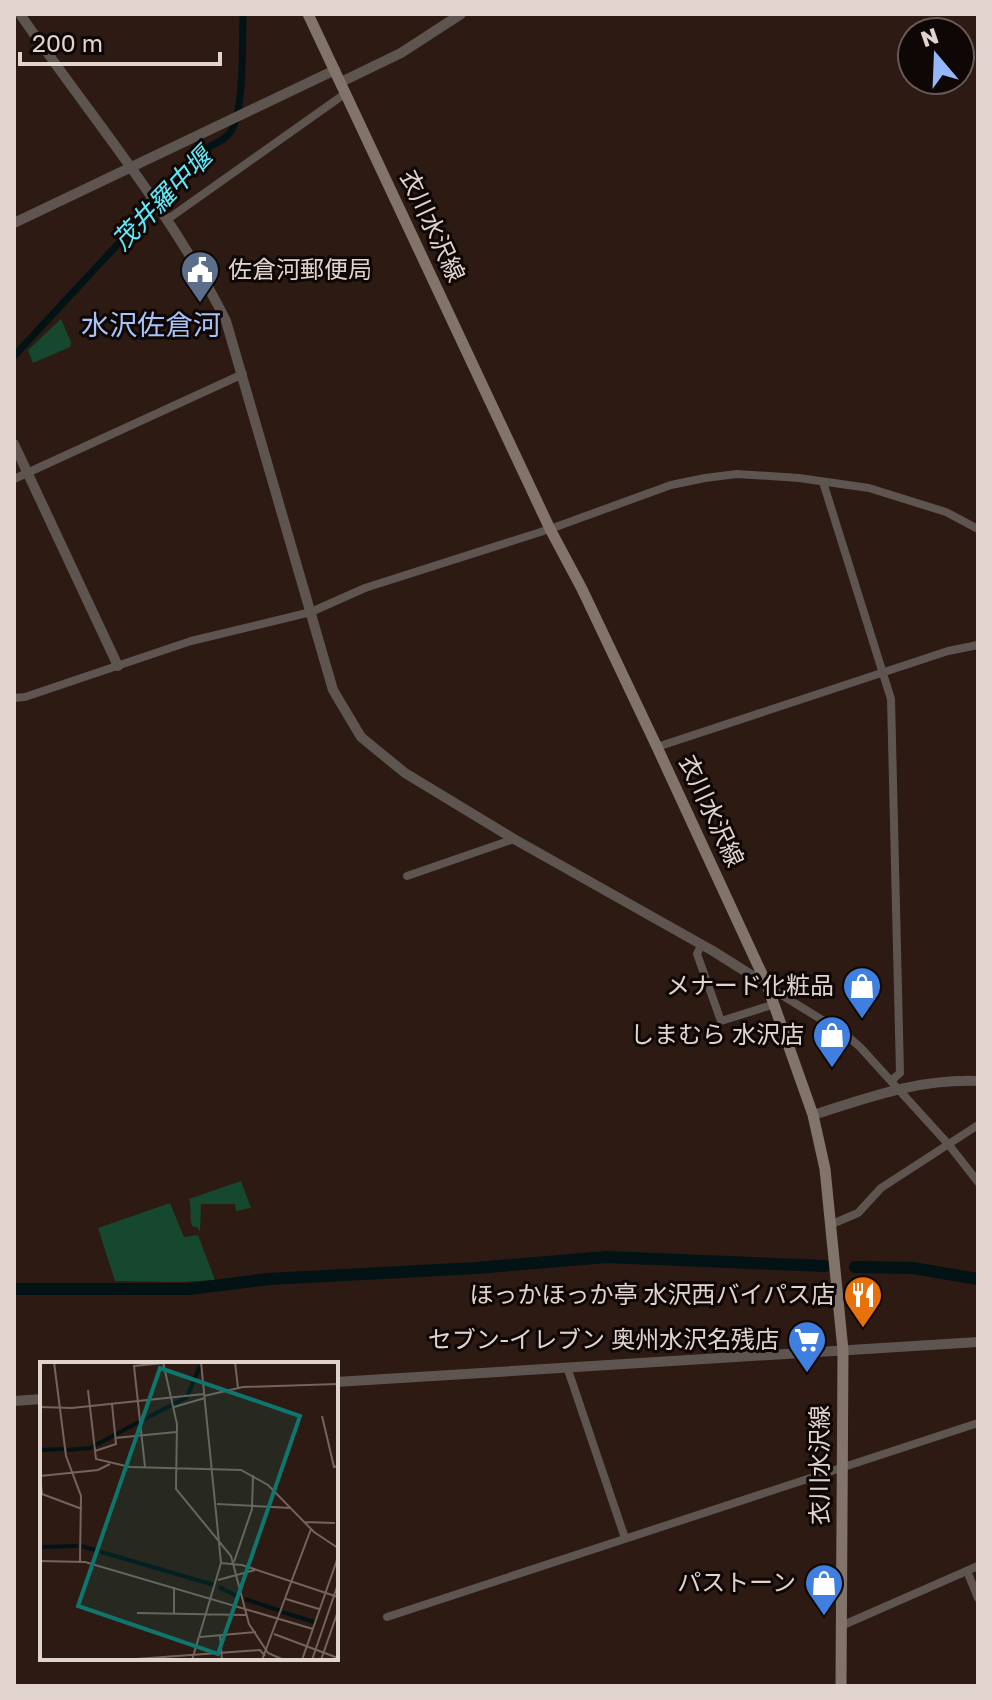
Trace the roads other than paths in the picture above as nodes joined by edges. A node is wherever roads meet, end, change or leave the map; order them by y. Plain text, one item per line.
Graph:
1 (20, 14) edge
2 (308, 14) edge
3 (461, 14) edge
4 (335, 70) junction
5 (343, 88) junction
6 (129, 167) junction
7 (168, 219) junction
8 (14, 223) edge
9 (243, 374) junction
10 (14, 444) edge
11 (27, 472) junction
12 (14, 479) edge
13 (823, 482) junction
14 (550, 529) junction
15 (978, 529) edge
16 (311, 612) junction
17 (978, 645) edge
18 (118, 666) junction
19 (883, 672) junction
20 (14, 698) edge
21 (657, 747) junction
22 (514, 839) junction
23 (407, 876) dead end
24 (701, 945) junction
25 (767, 985) junction
26 (772, 1005) junction
27 (978, 1081) edge
28 (895, 1084) junction
29 (813, 1115) junction
30 (978, 1125) edge
31 (949, 1145) junction
32 (978, 1182) edge
33 (832, 1224) junction
34 (978, 1342) edge
35 (843, 1350) junction
36 (567, 1367) junction
37 (338, 1382) edge
38 (40, 1399) edge
39 (14, 1401) edge
40 (978, 1423) edge
41 (842, 1468) junction
42 (625, 1538) junction
43 (978, 1566) edge
44 (967, 1571) junction
45 (978, 1598) edge
46 (387, 1617) dead end
47 (841, 1626) junction
48 (841, 1686) edge

1 - 6 street
2 - 4 main road, 衣川水沢線
3 - 5 street
4 - 5 main road, 衣川水沢線
4 - 6 street
5 - 7 street
5 - 14 main road, 衣川水沢線
6 - 7 street
6 - 8 street
7 - 9 street
9 - 11 street
9 - 16 street
10 - 11 street
11 - 12 street
11 - 18 street
13 - 14 street
13 - 15 street
13 - 19 street
14 - 16 street
14 - 21 main road, 衣川水沢線
16 - 18 street
16 - 22 street
17 - 19 street
18 - 20 street
19 - 21 street
19 - 28 street
21 - 25 main road, 衣川水沢線
22 - 23 street
22 - 24 street
24 - 25 street
24 - 26 street
25 - 26 main road, 衣川水沢線
25 - 28 street
26 - 29 main road, 衣川水沢線
27 - 28 street
28 - 29 street
28 - 31 street
29 - 33 main road, 衣川水沢線
30 - 31 street
31 - 32 street
31 - 33 street
33 - 35 main road, 衣川水沢線
34 - 35 street
35 - 36 street
35 - 41 main road, 衣川水沢線
36 - 37 street
36 - 42 street
38 - 39 street
40 - 41 street
41 - 42 street
41 - 47 main road, 衣川水沢線
42 - 46 street
43 - 44 street
44 - 45 street
44 - 47 street
47 - 48 main road, 衣川水沢線

